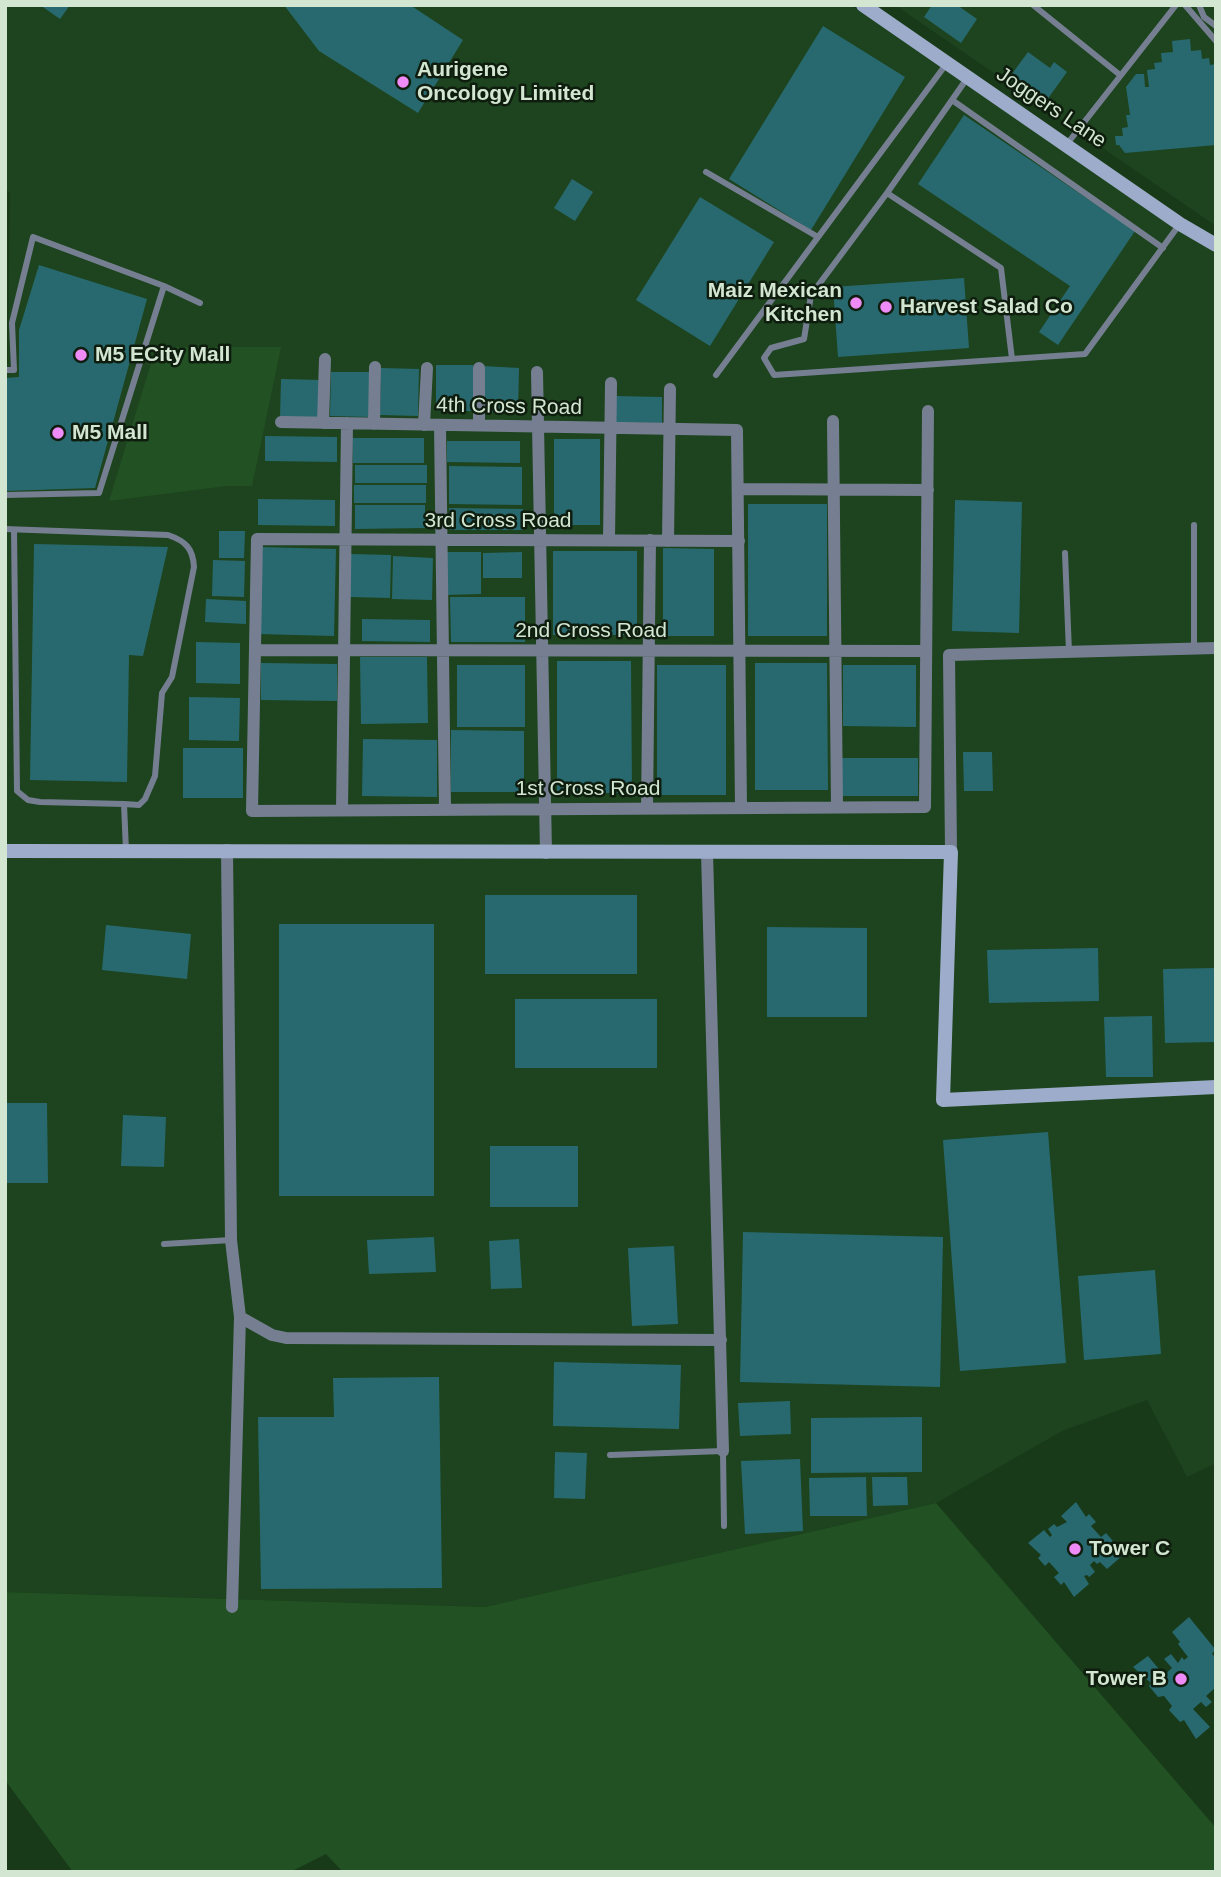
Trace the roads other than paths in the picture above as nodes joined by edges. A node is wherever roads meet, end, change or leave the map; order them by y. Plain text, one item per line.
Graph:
1 (863, 5) edge
2 (1033, 5) edge
3 (1176, 5) edge
4 (1185, 5) edge
5 (1199, 5) edge
6 (1216, 26) edge
7 (1216, 41) edge
8 (947, 63) junction
9 (1120, 75) junction
10 (968, 77) junction
11 (952, 100) junction
12 (1067, 144) junction
13 (706, 172) dead end
14 (887, 193) junction
15 (1180, 223) junction
16 (818, 237) junction
17 (1216, 245) edge
18 (1163, 248) junction
19 (164, 286) junction
20 (200, 303) dead end
21 (326, 359) dead end
22 (1012, 359) junction
23 (375, 367) dead end
24 (427, 368) dead end
25 (479, 368) dead end
26 (5, 370) edge
27 (537, 372) dead end
28 (716, 376) dead end
29 (611, 383) dead end
30 (670, 389) dead end
31 (928, 411) dead end
32 (833, 421) dead end
33 (281, 422) dead end
34 (323, 423) junction
35 (347, 423) junction
36 (374, 424) junction
37 (424, 425) junction
38 (440, 425) junction
39 (479, 425) junction
40 (538, 426) junction
41 (610, 428) junction
42 (670, 428) junction
43 (738, 489) junction
44 (834, 490) junction
45 (928, 490) junction
46 (5, 495) edge
47 (1194, 525) dead end
48 (5, 529) edge
49 (14, 530) junction
50 (345, 540) junction
51 (441, 540) junction
52 (540, 540) junction
53 (608, 540) junction
54 (650, 540) junction
55 (668, 541) junction
56 (738, 541) junction
57 (1065, 553) dead end
58 (1216, 648) edge
59 (1194, 649) junction
60 (255, 650) junction
61 (344, 650) junction
62 (443, 650) junction
63 (542, 651) junction
64 (649, 651) junction
65 (740, 651) junction
66 (835, 651) junction
67 (926, 651) junction
68 (1069, 652) junction
69 (124, 804) junction
70 (837, 807) junction
71 (647, 808) junction
72 (741, 808) junction
73 (545, 809) junction
74 (342, 810) junction
75 (445, 810) junction
76 (126, 850) junction
77 (227, 850) junction
78 (5, 851) edge
79 (707, 852) junction
80 (951, 852) junction
81 (546, 853) junction
82 (1216, 1087) edge
83 (231, 1240) junction
84 (164, 1244) dead end
85 (240, 1317) junction
86 (720, 1340) junction
87 (723, 1451) junction
88 (610, 1455) dead end
89 (724, 1526) dead end
90 (232, 1607) dead end

1 - 8 street, Joggers Lane
2 - 9 lane
3 - 9 lane
4 - 7 lane
5 - 6 lane
8 - 10 street, Joggers Lane
8 - 16 lane
9 - 12 lane
10 - 11 lane
10 - 12 street, Joggers Lane
11 - 14 lane
11 - 18 lane
12 - 15 street, Joggers Lane
13 - 16 lane
14 - 22 lane
14 - 22 lane
15 - 17 street, Joggers Lane
15 - 18 lane
16 - 28 lane
18 - 22 lane
19 - 20 lane
19 - 26 lane
19 - 46 lane
21 - 34 street
23 - 36 street
24 - 37 street
25 - 39 street
27 - 40 street
29 - 41 street
30 - 42 street
31 - 45 street
32 - 44 street
33 - 34 street, 4th Cross Road
34 - 35 street, 4th Cross Road
35 - 36 street, 4th Cross Road
35 - 50 street
36 - 37 street, 4th Cross Road
37 - 38 street, 4th Cross Road
38 - 39 street, 4th Cross Road
38 - 51 street
39 - 40 street, 4th Cross Road
40 - 41 street, 4th Cross Road
40 - 52 street
41 - 42 street, 4th Cross Road
41 - 53 street
42 - 43 street, 4th Cross Road
42 - 55 street
43 - 44 street
43 - 56 street
44 - 45 street
44 - 66 street
45 - 67 street
47 - 59 lane
48 - 49 lane
49 - 69 lane
49 - 69 lane
50 - 51 street, 3rd Cross Road
50 - 60 street, 3rd Cross Road
50 - 61 street
51 - 52 street, 3rd Cross Road
51 - 62 street
52 - 53 street, 3rd Cross Road
52 - 63 street
53 - 54 street, 3rd Cross Road
54 - 55 street, 3rd Cross Road
54 - 64 street
55 - 56 street, 3rd Cross Road
56 - 65 street
57 - 68 lane
58 - 59 street
59 - 68 street
60 - 61 street, 2nd Cross Road
60 - 74 street, 1st Cross Road
61 - 62 street, 2nd Cross Road
61 - 74 street
62 - 63 street, 2nd Cross Road
62 - 75 street
63 - 64 street, 2nd Cross Road
63 - 73 street
64 - 65 street, 2nd Cross Road
64 - 71 street
65 - 66 street, 2nd Cross Road
65 - 72 street
66 - 67 street, 2nd Cross Road
66 - 70 street
67 - 70 street, 1st Cross Road
68 - 80 street
69 - 76 lane
70 - 72 street, 1st Cross Road
71 - 72 street, 1st Cross Road
71 - 73 street, 1st Cross Road
73 - 75 street, 1st Cross Road
73 - 81 street
74 - 75 street, 1st Cross Road
76 - 77 street
76 - 78 street
77 - 81 street
77 - 83 street
79 - 80 street
79 - 81 street
79 - 86 street
80 - 82 street
83 - 84 lane
83 - 85 street
85 - 86 street
85 - 90 street
86 - 87 street
87 - 88 lane
87 - 89 lane

